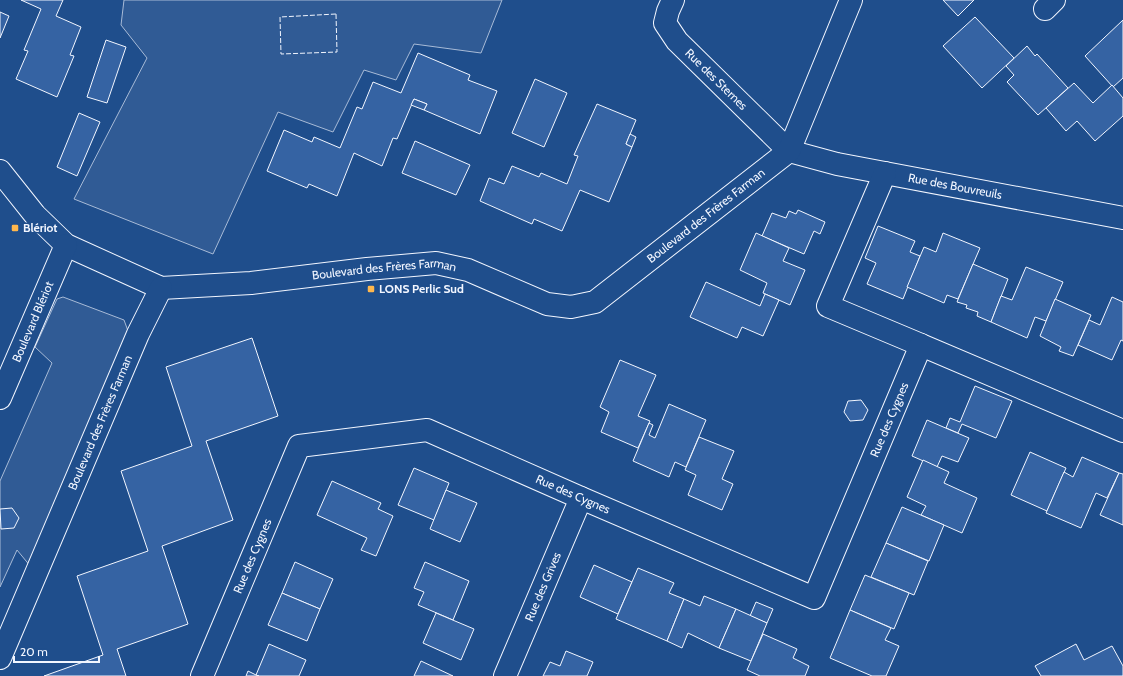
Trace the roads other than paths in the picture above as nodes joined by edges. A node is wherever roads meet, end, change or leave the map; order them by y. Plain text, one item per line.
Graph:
1 (673, 0) edge
2 (851, 0) edge
3 (789, 151) junction
4 (0, 171) edge
5 (885, 172) junction
6 (1123, 218) edge
7 (66, 245) junction
8 (161, 288) junction
9 (921, 345) junction
10 (0, 398) edge
11 (1123, 431) edge
12 (581, 498) junction
13 (0, 658) edge
14 (202, 676) edge
15 (505, 676) edge

1 - 3 street, Rue des Sternes
2 - 3 street, Boulevard des Frères Farman
3 - 5 street, Rue des Bouvreuils
3 - 8 street, Boulevard des Frères Farman
4 - 7 street
5 - 6 street, Rue des Bouvreuils
5 - 9 street
7 - 8 street
7 - 10 street, Boulevard Blériot
8 - 13 street, Boulevard des Frères Farman
9 - 11 street
9 - 12 street, Rue des Cygnes
12 - 14 street, Rue des Cygnes
12 - 15 street, Rue des Grives

